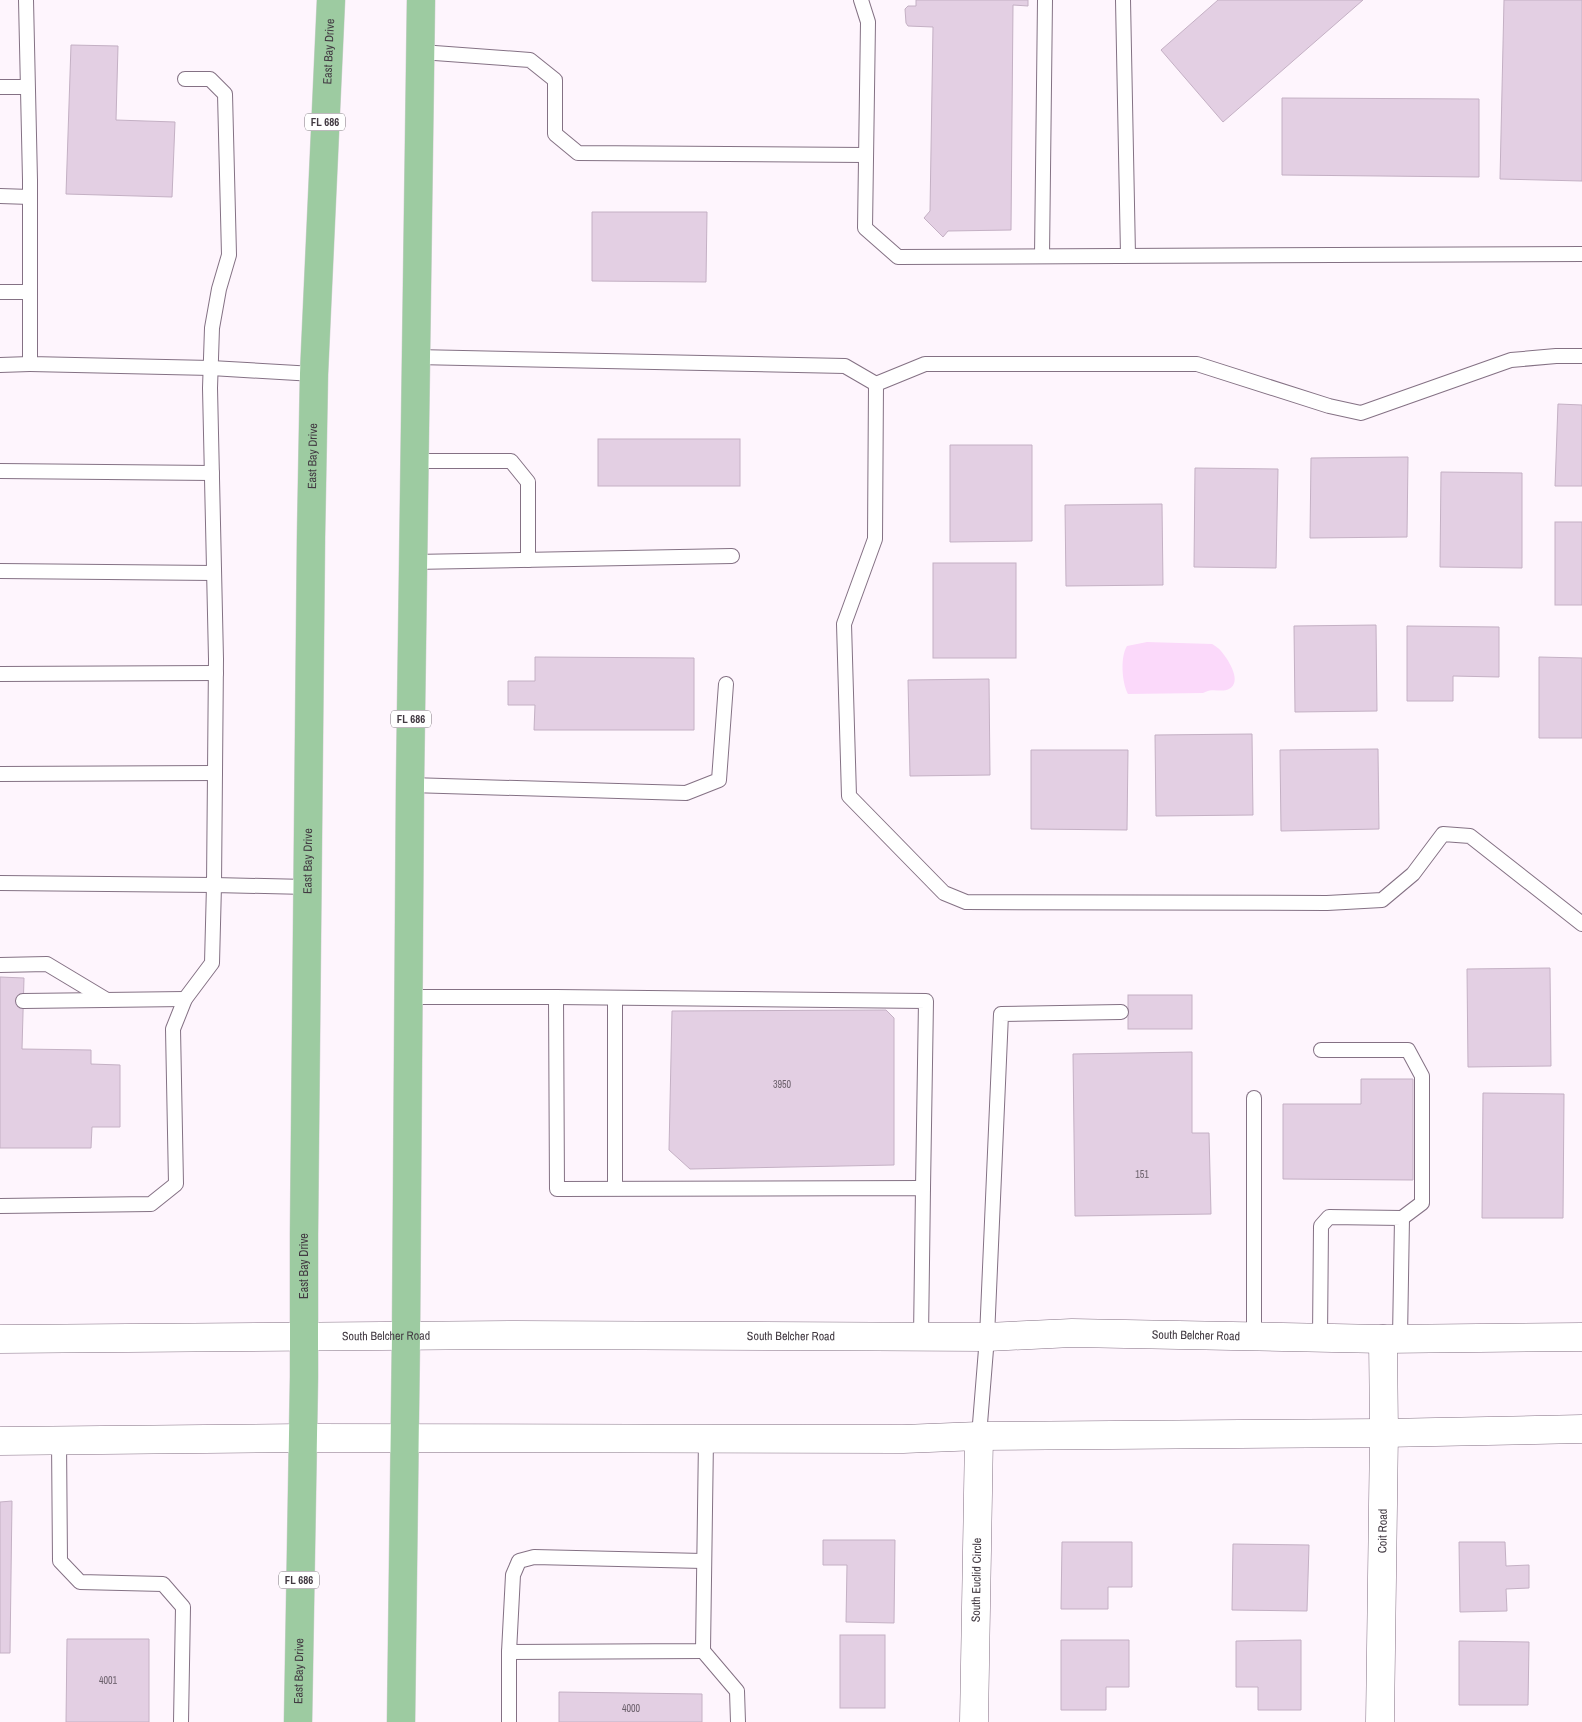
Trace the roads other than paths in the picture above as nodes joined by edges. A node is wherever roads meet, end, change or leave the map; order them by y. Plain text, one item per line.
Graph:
1 (26, 0) edge
2 (331, 0) edge
3 (421, 0) edge
4 (861, 0) edge
5 (1045, 0) edge
6 (1123, 0) edge
7 (420, 52) junction
8 (185, 79) dead end
9 (0, 87) edge
10 (27, 87) junction
11 (865, 155) junction
12 (0, 196) edge
13 (30, 197) junction
14 (1582, 254) edge
15 (1128, 255) junction
16 (1042, 256) junction
17 (0, 292) edge
18 (30, 292) junction
19 (1582, 356) edge
20 (416, 357) junction
21 (30, 364) junction
22 (0, 365) edge
23 (211, 368) junction
24 (314, 374) junction
25 (876, 384) junction
26 (415, 461) junction
27 (0, 471) edge
28 (212, 473) junction
29 (732, 556) dead end
30 (528, 560) junction
31 (413, 562) junction
32 (0, 571) edge
33 (214, 573) junction
34 (216, 673) junction
35 (0, 674) edge
36 (726, 684) dead end
37 (215, 773) junction
38 (0, 774) edge
39 (410, 784) junction
40 (0, 883) edge
41 (214, 885) junction
42 (307, 887) junction
43 (1582, 924) edge
44 (0, 965) edge
45 (409, 997) junction
46 (556, 997) junction
47 (615, 998) junction
48 (185, 999) junction
49 (108, 1000) junction
50 (23, 1002) dead end
51 (1121, 1012) dead end
52 (1321, 1050) dead end
53 (1254, 1098) dead end
54 (615, 1188) junction
55 (923, 1188) junction
56 (0, 1206) edge
57 (1402, 1218) junction
58 (304, 1336) junction
59 (406, 1336) junction
60 (1254, 1336) junction
61 (1582, 1337) edge
62 (922, 1338) junction
63 (987, 1338) junction
64 (1320, 1338) junction
65 (0, 1339) edge
66 (1391, 1339) junction
67 (1582, 1429) edge
68 (1384, 1433) junction
69 (979, 1436) junction
70 (302, 1438) junction
71 (405, 1439) junction
72 (706, 1439) junction
73 (59, 1440) junction
74 (0, 1441) edge
75 (703, 1561) junction
76 (703, 1651) junction
77 (509, 1652) junction
78 (181, 1722) edge
79 (298, 1722) edge
80 (401, 1722) edge
81 (509, 1722) edge
82 (738, 1722) edge
83 (974, 1722) edge
84 (1380, 1722) edge

1 - 10 lane
2 - 24 main road, East Bay Drive / FL 686
3 - 7 main road, FL 686
4 - 11 lane
5 - 16 lane
6 - 15 lane
7 - 11 lane
7 - 20 main road, FL 686
8 - 23 lane
9 - 10 lane
10 - 13 lane
11 - 16 lane
12 - 13 lane
13 - 18 lane
14 - 15 lane
15 - 16 lane
17 - 18 lane
18 - 21 lane
19 - 25 lane
20 - 25 lane
20 - 26 main road, FL 686
21 - 22 lane
21 - 23 lane
23 - 24 lane
23 - 28 lane
24 - 42 main road, East Bay Drive / FL 686
25 - 43 lane
26 - 30 lane
26 - 31 main road, FL 686
27 - 28 lane
28 - 33 lane
29 - 30 lane
30 - 31 lane
31 - 39 main road, FL 686
32 - 33 lane
33 - 34 lane
34 - 35 lane
34 - 37 lane
36 - 39 lane
37 - 38 lane
37 - 41 lane
39 - 45 main road, FL 686
40 - 41 lane
41 - 42 lane
41 - 48 lane
42 - 58 main road, East Bay Drive / FL 686
44 - 49 lane
45 - 46 lane
45 - 59 main road, FL 686
46 - 47 lane
46 - 54 lane
47 - 54 lane
47 - 55 lane
48 - 49 lane
48 - 56 lane
49 - 50 lane
51 - 63 lane
52 - 57 lane
53 - 60 lane
54 - 55 lane
55 - 62 lane
57 - 64 lane
57 - 66 lane
58 - 59 main road, South Belcher Road
58 - 65 main road, South Belcher Road
58 - 70 main road, East Bay Drive / FL 686
59 - 62 main road, South Belcher Road
59 - 71 main road, FL 686
60 - 63 main road, South Belcher Road
60 - 64 main road, South Belcher Road
61 - 66 main road, South Belcher Road
62 - 63 main road, South Belcher Road
63 - 69 lane
64 - 66 main road, South Belcher Road
66 - 68 main road, Coit Road
67 - 68 main road
68 - 69 main road
68 - 84 main road, Coit Road
69 - 72 main road
69 - 83 main road, South Euclid Circle
70 - 71 main road
70 - 73 main road
70 - 79 main road, East Bay Drive / FL 686
71 - 72 main road
71 - 80 main road, FL 686
72 - 75 lane
73 - 74 main road
73 - 78 lane
75 - 76 lane
75 - 77 lane
76 - 77 lane
76 - 82 lane
77 - 81 lane

